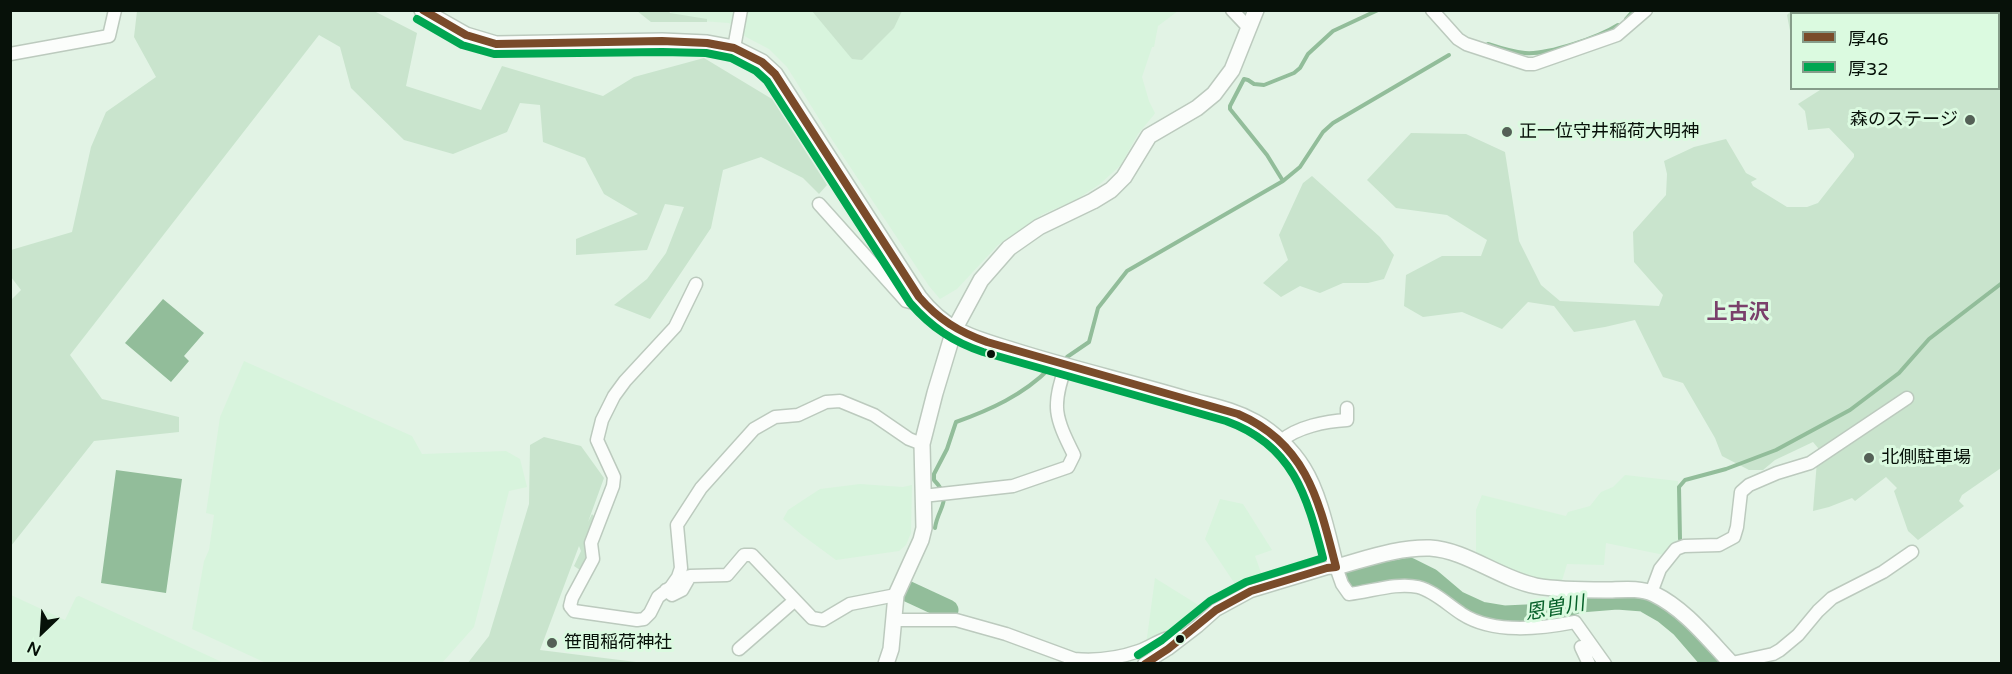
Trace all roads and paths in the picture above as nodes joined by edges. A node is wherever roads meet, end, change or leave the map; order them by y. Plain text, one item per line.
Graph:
1 (115, 10) edge
2 (422, 10) edge
3 (741, 10) edge
4 (1232, 10) edge
5 (1256, 10) edge
6 (1432, 10) edge
7 (1646, 10) edge
8 (1249, 28) junction
9 (734, 48) junction
10 (10, 54) edge
11 (819, 204) dead end
12 (691, 290) dead end
13 (926, 306) junction
14 (954, 330) junction
15 (1066, 366) junction
16 (1906, 398) dead end
17 (1347, 408) dead end
18 (1281, 441) junction
19 (922, 444) junction
20 (937, 494) junction
21 (1912, 552) dead end
22 (1336, 567) junction
23 (666, 590) junction
24 (1651, 593) junction
25 (896, 595) junction
26 (794, 601) junction
27 (894, 620) junction
28 (1183, 637) junction
29 (1581, 647) dead end
30 (739, 649) dead end
31 (886, 663) edge
32 (1144, 663) edge
33 (1589, 663) edge
34 (1605, 663) edge
35 (1732, 663) edge

1 - 10 street
2 - 9 street
3 - 9 street
4 - 8 street
5 - 8 street
6 - 7 street
8 - 14 street
9 - 13 street
11 - 13 street
12 - 23 street
13 - 14 street
14 - 15 street
14 - 19 street
15 - 18 street
15 - 20 street
16 - 24 street
17 - 18 street
18 - 22 street
19 - 20 street
19 - 23 street
20 - 25 street
21 - 35 street
22 - 24 street
22 - 28 street
22 - 34 street
23 - 26 street
24 - 35 street
25 - 26 street
25 - 27 street
26 - 30 street
27 - 28 street
27 - 31 street
28 - 32 street
29 - 33 street

